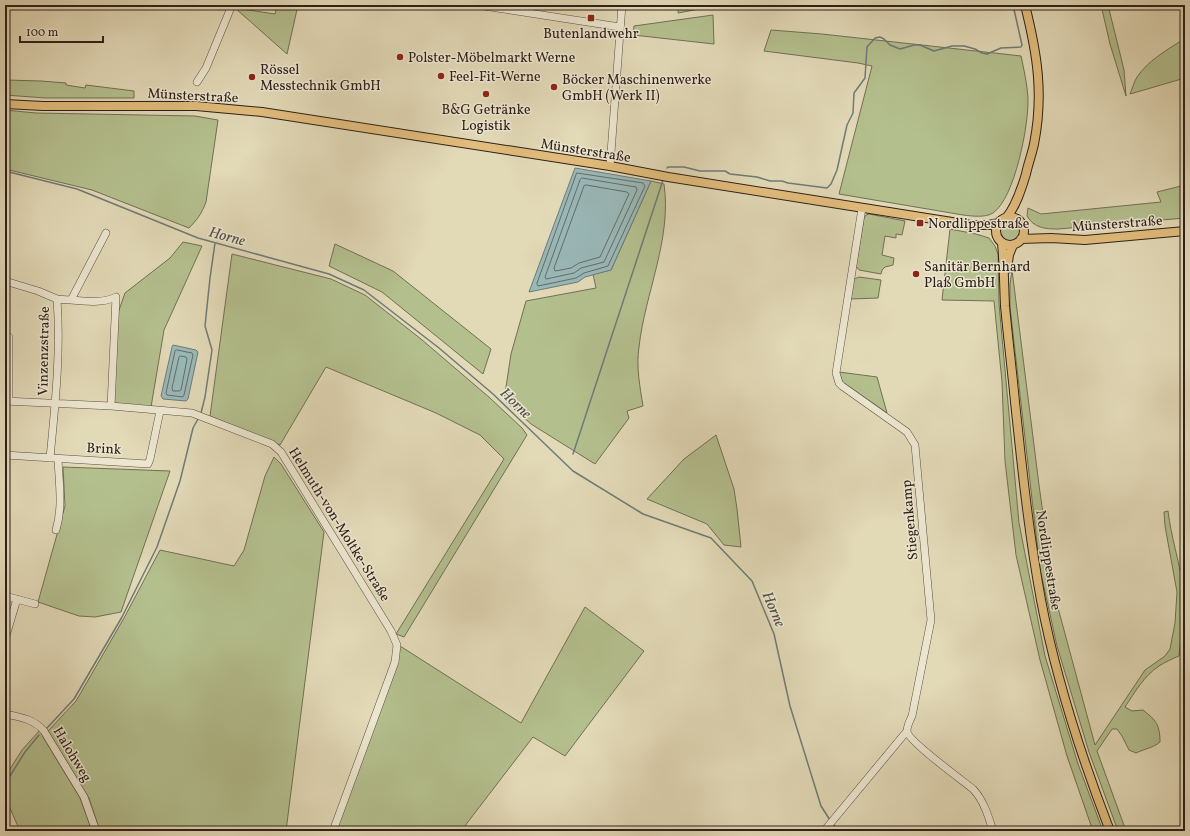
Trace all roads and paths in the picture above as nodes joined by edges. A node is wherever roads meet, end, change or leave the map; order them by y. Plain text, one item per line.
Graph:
1 (232, 5) edge
2 (480, 5) edge
3 (622, 5) edge
4 (1025, 5) edge
5 (620, 28) junction
6 (197, 82) dead end
7 (5, 104) edge
8 (610, 166) junction
9 (1022, 187) junction
10 (862, 208) junction
11 (1006, 218) junction
12 (999, 223) junction
13 (1021, 224) junction
14 (971, 225) junction
15 (1185, 231) edge
16 (106, 233) dead end
17 (996, 235) junction
18 (1051, 238) junction
19 (1021, 239) junction
20 (1002, 243) junction
21 (1013, 245) junction
22 (5, 281) edge
23 (1004, 285) junction
24 (57, 299) junction
25 (71, 300) junction
26 (5, 335) edge
27 (7, 401) edge
28 (55, 403) junction
29 (112, 406) junction
30 (160, 411) junction
31 (5, 455) edge
32 (50, 458) junction
33 (58, 459) junction
34 (56, 530) dead end
35 (5, 596) edge
36 (17, 599) junction
37 (35, 604) dead end
38 (5, 639) edge
39 (5, 714) edge
40 (907, 731) junction
41 (826, 829) edge
42 (96, 831) edge
43 (333, 831) edge
44 (993, 831) edge
45 (1110, 831) edge

1 - 6 street
2 - 5 street
3 - 5 street
4 - 9 main road
5 - 8 street
7 - 8 main road, Münsterstraße
8 - 10 main road, Münsterstraße
9 - 11 main road
9 - 13 main road
10 - 14 main road, Münsterstraße
10 - 40 street, Stiegenkamp
11 - 12 main road
11 - 13 main road
12 - 14 main road, Münsterstraße
12 - 17 main road
13 - 18 main road, Münsterstraße
13 - 19 main road
14 - 17 main road, Münsterstraße
15 - 18 main road, Münsterstraße
16 - 25 street
17 - 20 main road
18 - 19 main road, Münsterstraße
19 - 21 main road
20 - 21 main road
20 - 23 main road, Nordlippestraße
21 - 23 main road, Nordlippestraße
22 - 24 street, Vinzenzstraße
23 - 45 main road, Nordlippestraße
24 - 25 street
24 - 28 street, Vinzenzstraße
25 - 29 street
26 - 27 street
27 - 28 street, Helmuth-von-Moltke-Straße
28 - 29 street, Helmuth-von-Moltke-Straße
28 - 32 street, Vinzenzstraße
29 - 30 street, Helmuth-von-Moltke-Straße
30 - 33 street, Brink
30 - 43 street, Helmuth-von-Moltke-Straße
31 - 32 street, Brink
32 - 33 street, Brink
33 - 34 street
35 - 36 street
36 - 37 street
36 - 38 street
39 - 42 street, Halohweg
40 - 41 street
40 - 44 street

